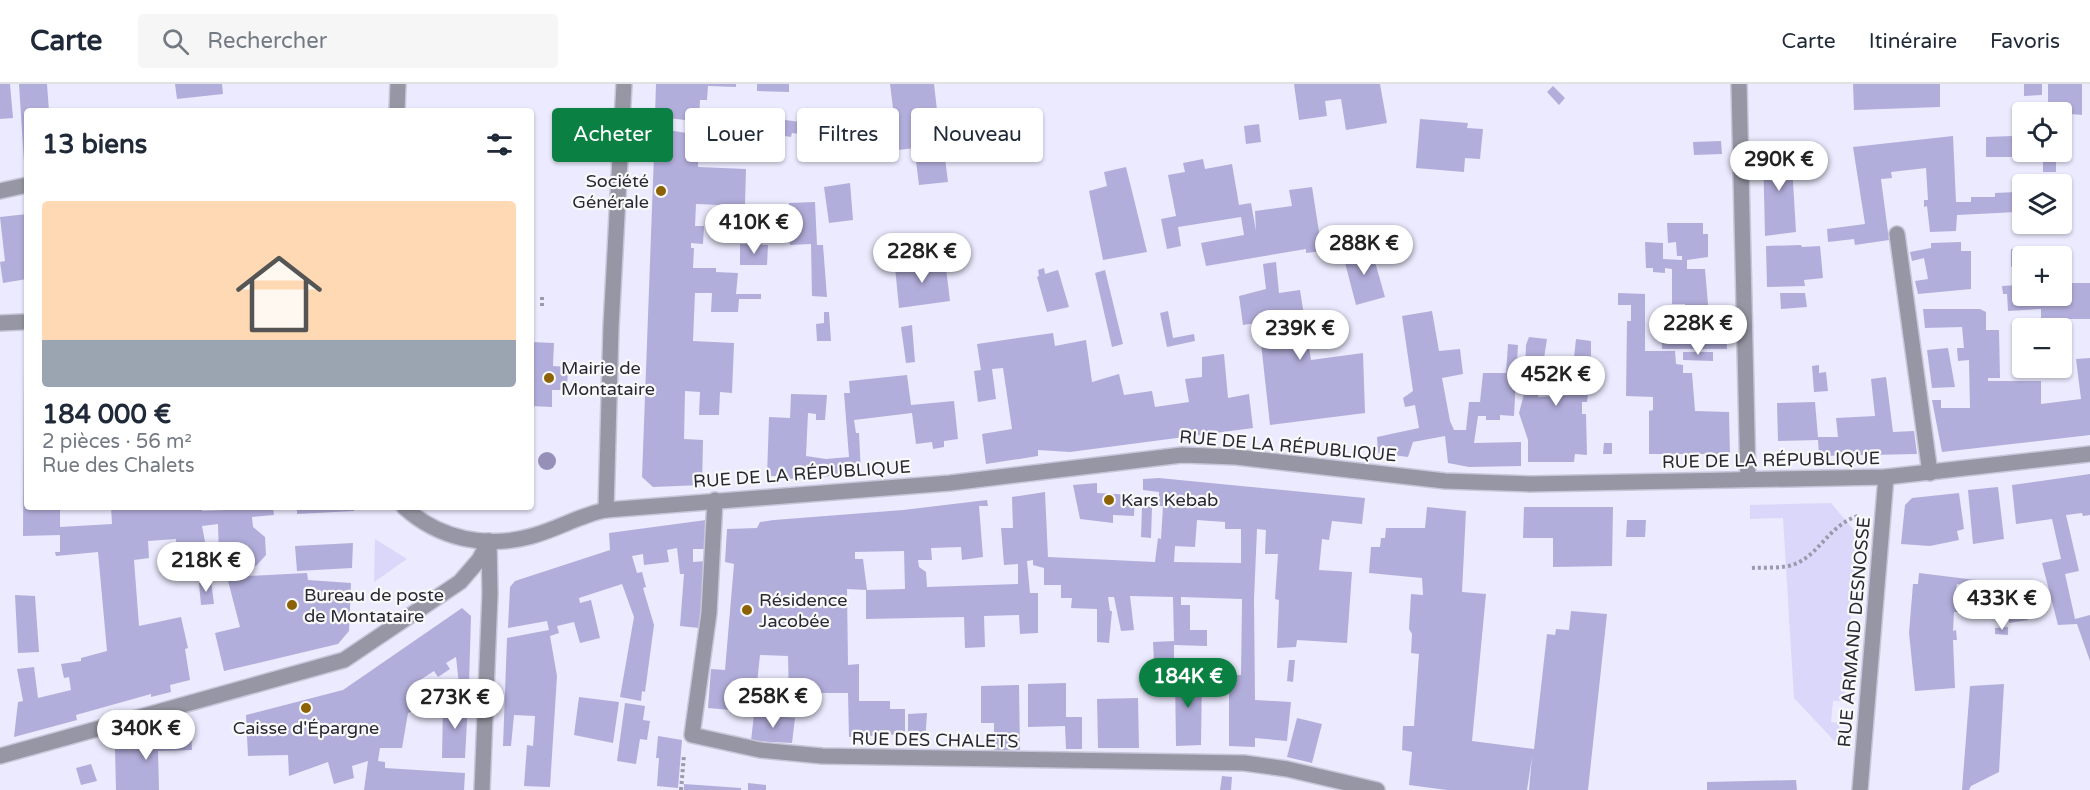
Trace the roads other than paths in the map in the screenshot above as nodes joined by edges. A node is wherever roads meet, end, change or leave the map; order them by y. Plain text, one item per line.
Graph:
1 (398, 84) edge
2 (624, 84) edge
3 (1739, 84) edge
4 (397, 108) edge
5 (24, 186) edge
6 (0, 191) edge
7 (1897, 234) dead end
8 (22, 322) dead end
9 (0, 323) edge
10 (2090, 454) edge
11 (1930, 473) junction
12 (1886, 477) junction
13 (1748, 479) junction
14 (715, 500) junction
15 (408, 510) edge
16 (606, 510) junction
17 (489, 541) junction
18 (0, 756) edge
19 (482, 790) edge
20 (1377, 790) edge
21 (1860, 790) edge

1 - 4 street
2 - 16 street
3 - 13 street
5 - 6 street
7 - 11 street
8 - 9 street
10 - 11 street, RUE DE LA RÉPUBLIQUE
11 - 12 street, RUE DE LA RÉPUBLIQUE
12 - 13 street, RUE DE LA RÉPUBLIQUE
12 - 21 street, RUE ARMAND DESNOSSE
13 - 14 street, RUE DE LA RÉPUBLIQUE
14 - 16 street, RUE DE LA RÉPUBLIQUE
14 - 20 street, RUE DES CHALETS
15 - 17 street, RUE DE LA RÉPUBLIQUE
16 - 17 street, RUE DE LA RÉPUBLIQUE
17 - 18 street
17 - 19 street

